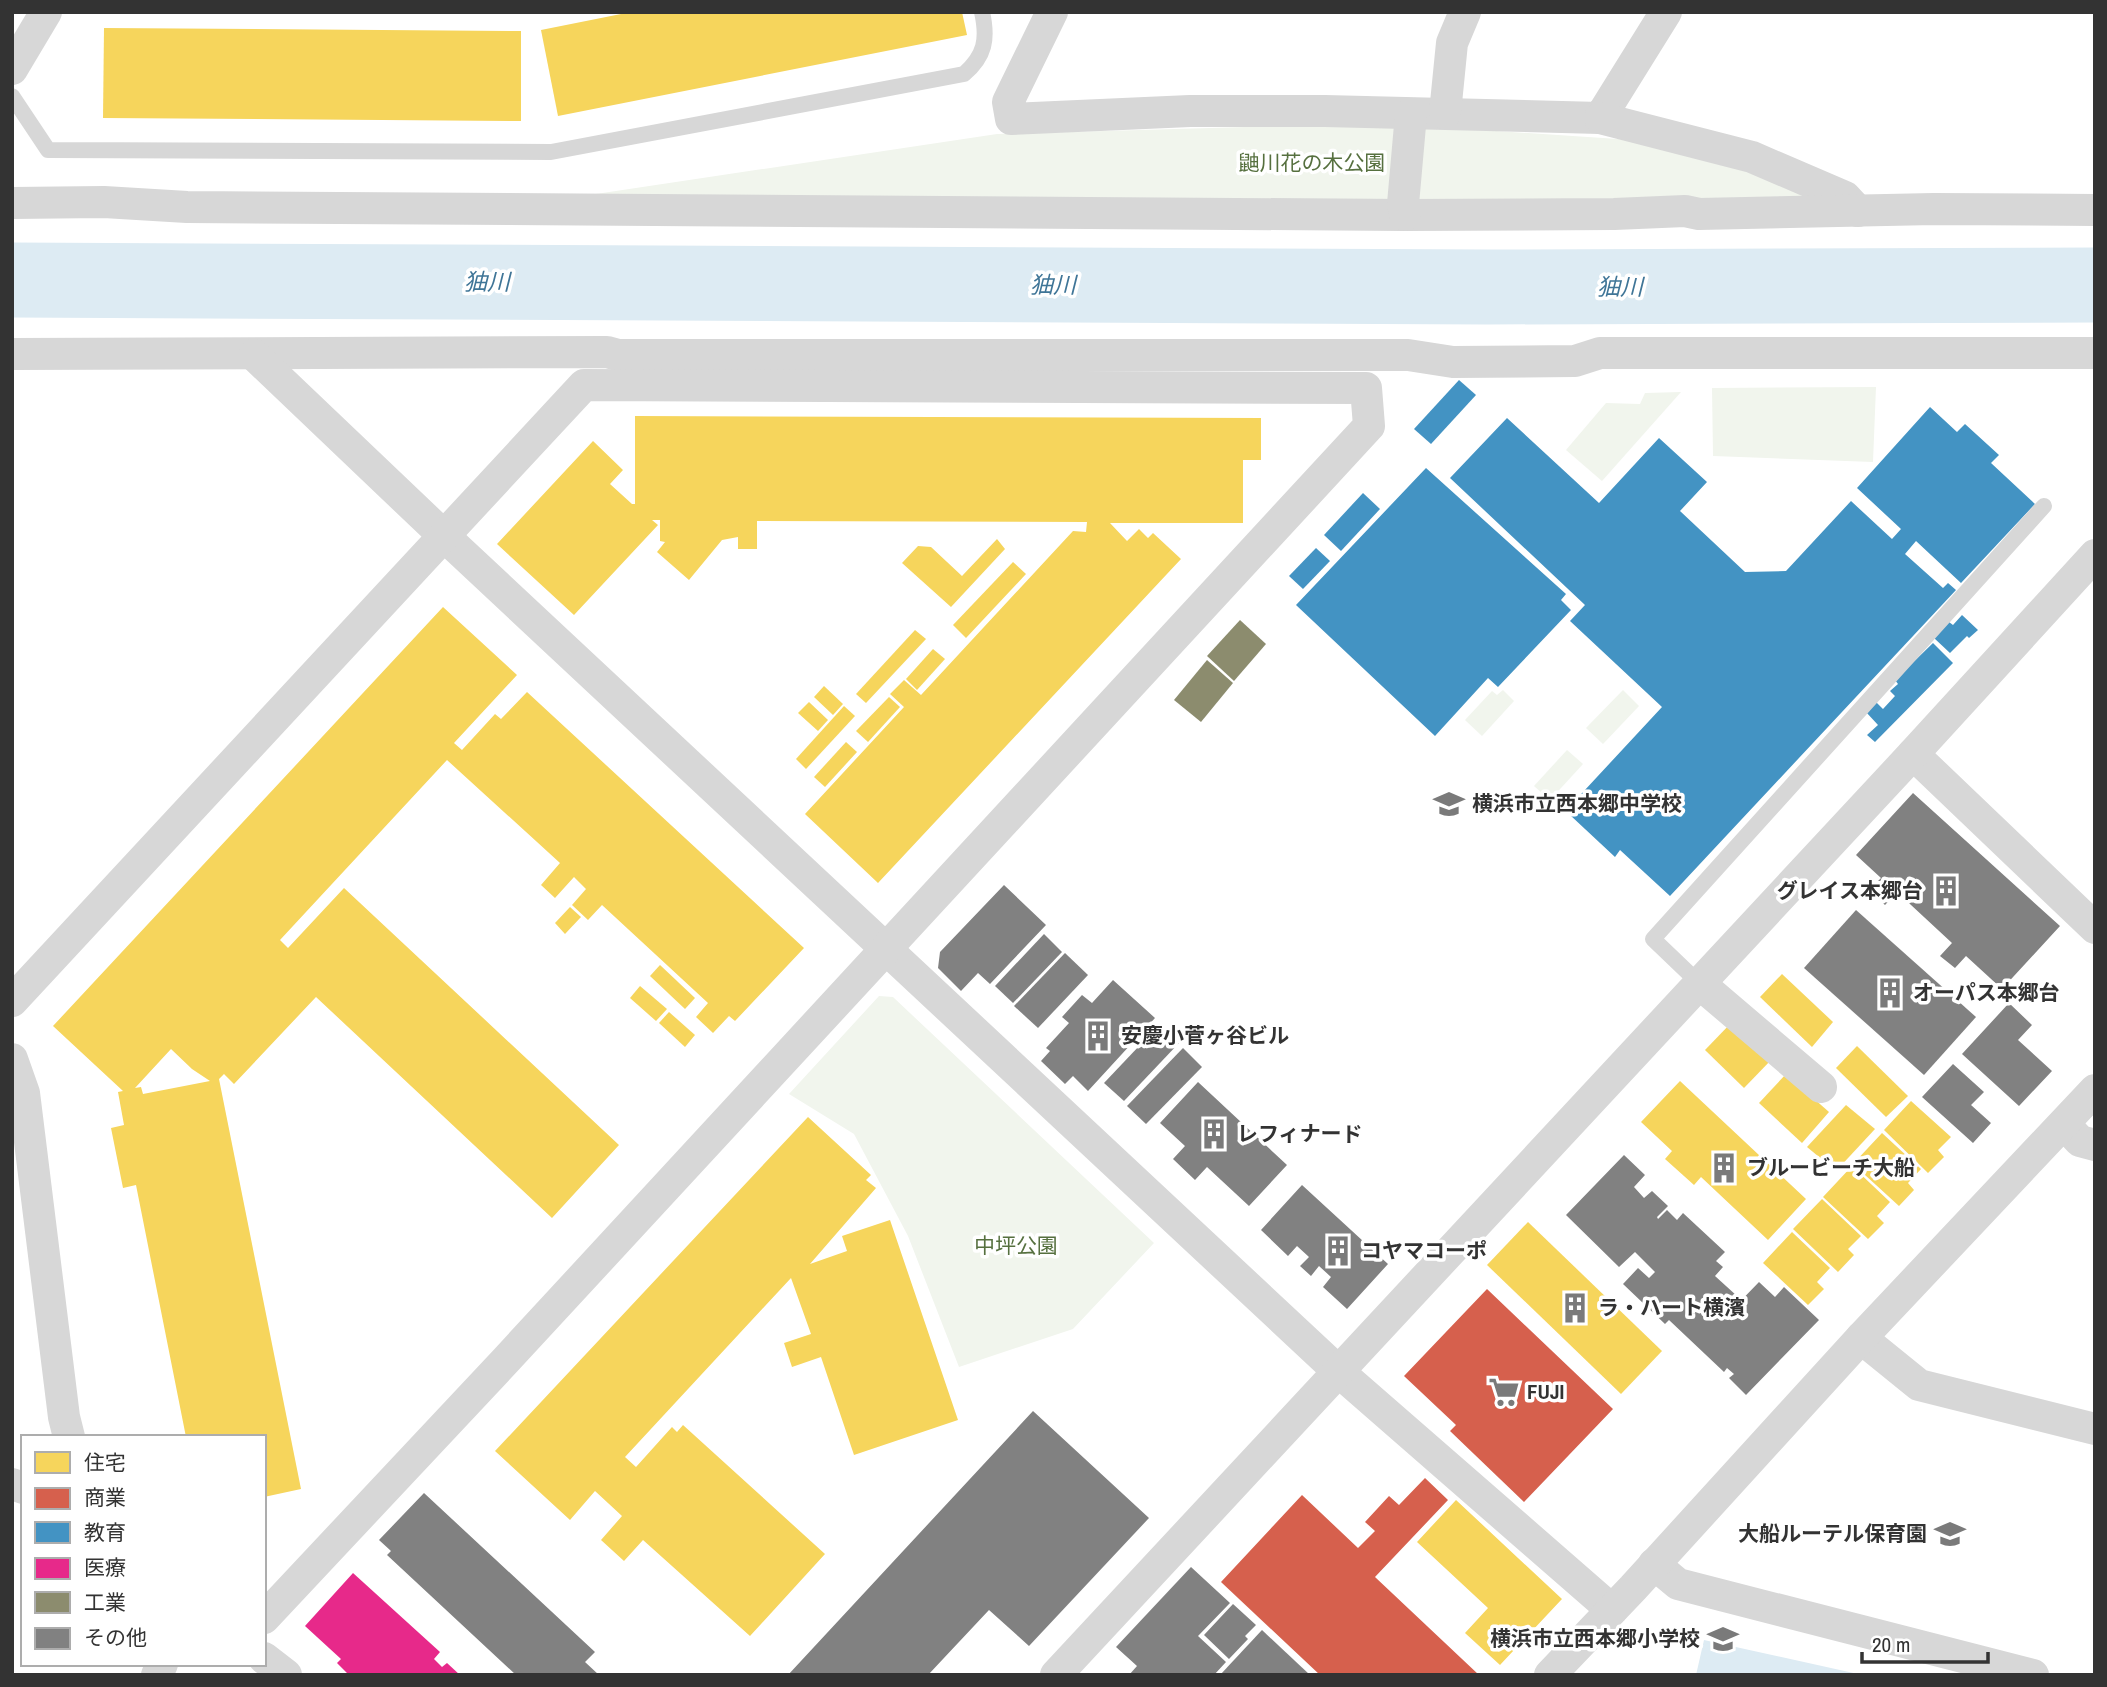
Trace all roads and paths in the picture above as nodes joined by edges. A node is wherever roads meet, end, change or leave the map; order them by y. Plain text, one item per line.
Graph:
1 (46, 12) edge
2 (982, 12) edge
3 (1052, 12) edge
4 (1465, 12) edge
5 (1665, 12) edge
6 (12, 69) edge
7 (12, 96) edge
8 (1445, 113) junction
9 (1411, 114) junction
10 (1600, 118) junction
11 (12, 204) edge
12 (2095, 210) edge
13 (1858, 211) junction
14 (1405, 215) junction
15 (2095, 353) edge
16 (12, 354) edge
17 (254, 355) junction
18 (2044, 506) dead end
19 (444, 536) junction
20 (2095, 555) edge
21 (1913, 754) junction
22 (2095, 928) edge
23 (885, 949) junction
24 (1700, 984) junction
25 (12, 1001) edge
26 (12, 1059) edge
27 (1821, 1087) dead end
28 (2095, 1090) edge
29 (2064, 1124) junction
30 (2095, 1145) edge
31 (1861, 1338) junction
32 (1339, 1372) junction
33 (2095, 1429) edge
34 (68, 1435) edge
35 (1654, 1564) junction
36 (1612, 1609) junction
37 (266, 1616) edge
38 (266, 1660) edge
39 (286, 1675) edge
40 (1056, 1675) edge
41 (1550, 1675) edge
42 (2033, 1675) edge

1 - 6 street
2 - 7 lane
3 - 9 street
4 - 8 street
5 - 10 street
8 - 9 street
8 - 10 street
9 - 14 street
10 - 13 street
11 - 14 street
12 - 13 street
13 - 14 street
15 - 17 street
16 - 17 street
17 - 19 street
18 - 24 lane
19 - 23 street
19 - 23 street
19 - 25 street
20 - 21 street
21 - 22 street
21 - 24 street
23 - 32 street
23 - 37 street
24 - 27 street
24 - 32 street
26 - 34 street
28 - 29 street
29 - 30 street
29 - 31 street
31 - 33 street
31 - 35 street
32 - 36 street
32 - 40 street
35 - 36 street
35 - 42 street
36 - 41 street
38 - 39 street

